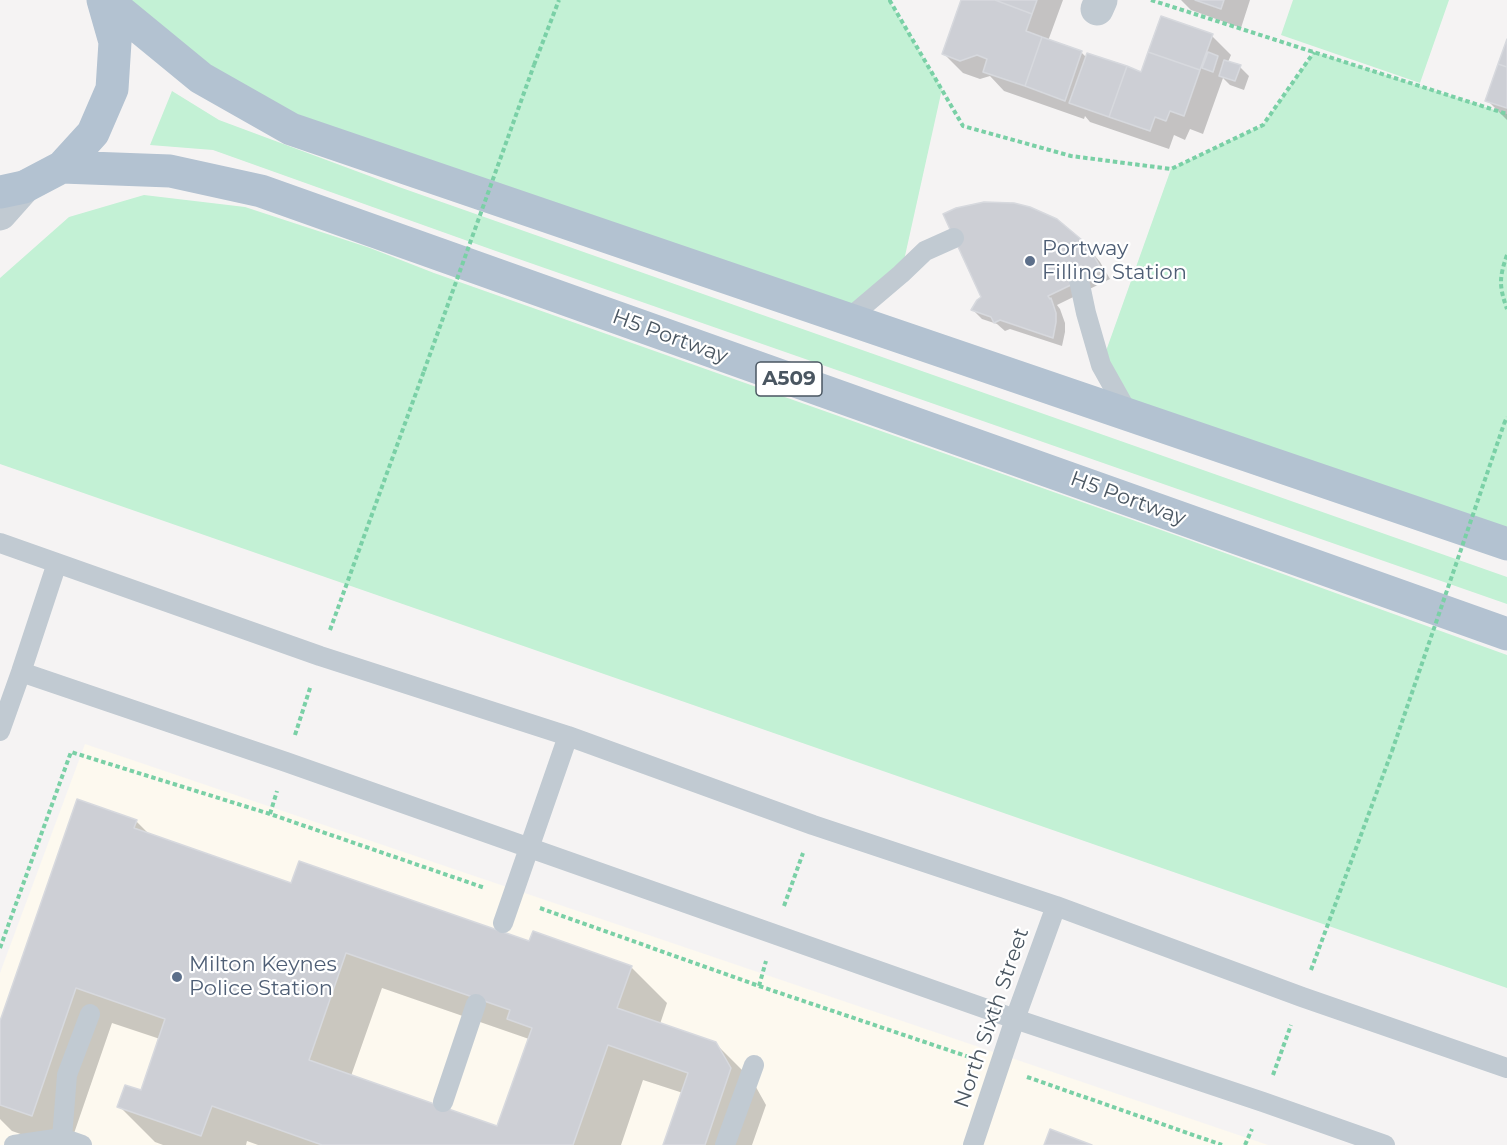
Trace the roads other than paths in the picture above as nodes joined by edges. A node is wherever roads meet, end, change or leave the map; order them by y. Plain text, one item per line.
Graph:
1 (104, 0) edge
2 (62, 167) junction
3 (12, 190) edge
4 (0, 214) edge
5 (954, 238) dead end
6 (1079, 280) dead end
7 (848, 319) junction
8 (1129, 415) junction
9 (0, 543) edge
10 (1507, 544) edge
11 (57, 563) junction
12 (1507, 634) edge
13 (21, 672) junction
14 (0, 730) edge
15 (568, 736) junction
16 (529, 848) junction
17 (1056, 906) junction
18 (503, 923) dead end
19 (476, 1004) dead end
20 (90, 1014) dead end
21 (1015, 1019) junction
22 (754, 1065) dead end
23 (1507, 1068) edge
24 (443, 1102) dead end
25 (62, 1138) junction
26 (0, 1140) edge
27 (14, 1145) edge
28 (82, 1145) edge
29 (725, 1145) edge
30 (973, 1145) edge
31 (1385, 1145) edge

1 - 2 main road
1 - 7 main road
2 - 3 main road
2 - 12 main road, H5 Portway / A509
3 - 4 street
5 - 7 lane
6 - 8 lane
7 - 8 main road
8 - 10 main road
9 - 11 lane
11 - 13 lane
11 - 15 lane
13 - 14 lane
13 - 16 lane
15 - 16 lane
15 - 17 lane
16 - 18 lane
16 - 21 lane
17 - 21 lane, North Sixth Street
17 - 23 lane
19 - 24 lane
20 - 25 lane
21 - 30 lane, North Sixth Street
21 - 31 lane
22 - 29 lane
25 - 27 lane
25 - 28 lane
26 - 27 lane

